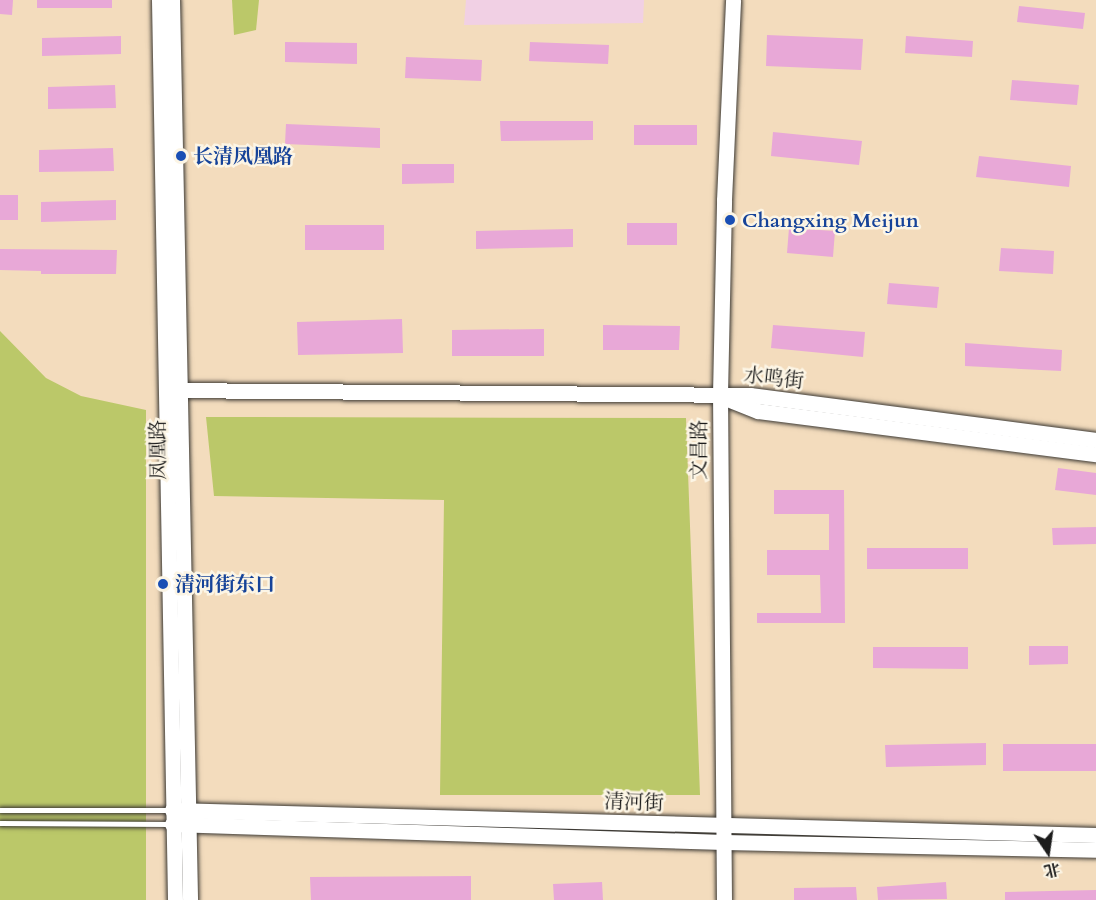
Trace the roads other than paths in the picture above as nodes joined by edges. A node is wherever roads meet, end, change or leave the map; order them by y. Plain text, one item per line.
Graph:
1 (159, 0) edge
2 (172, 0) edge
3 (733, 0) edge
4 (172, 390) junction
5 (720, 395) junction
6 (1096, 440) edge
7 (1096, 454) edge
8 (0, 810) edge
9 (180, 817) junction
10 (0, 823) edge
11 (723, 825) junction
12 (1096, 835) edge
13 (724, 842) junction
14 (1096, 850) edge
15 (175, 900) edge
16 (190, 900) edge
17 (724, 900) edge

1 - 4 main road, 凤凰路
2 - 4 main road, 凤凰路
3 - 5 main road, 文昌路
4 - 5 main road
4 - 9 main road, 凤凰路
5 - 6 main road, 水鸣街
5 - 7 main road, 水鸣街
5 - 11 main road, 文昌路
8 - 9 lane
9 - 10 lane
9 - 11 main road, 清河街
9 - 13 main road, 清河街
9 - 15 main road, 凤凰路
9 - 16 main road, 凤凰路
11 - 12 main road, 清河街
11 - 13 main road, 文昌路
13 - 14 main road, 清河街
13 - 17 main road, 文昌路

